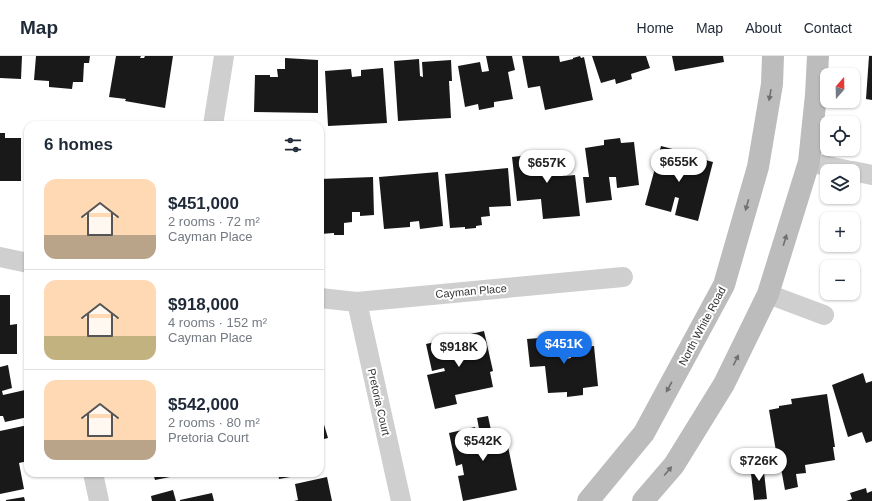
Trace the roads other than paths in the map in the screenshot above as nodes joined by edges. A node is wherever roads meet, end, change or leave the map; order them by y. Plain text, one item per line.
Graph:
1 (224, 56) edge
2 (773, 56) edge
3 (818, 56) edge
4 (214, 121) edge
5 (809, 162) junction
6 (820, 164) edge
7 (860, 173) edge
8 (872, 175) edge
9 (0, 257) edge
10 (24, 262) edge
11 (623, 277) dead end
12 (768, 294) junction
13 (324, 298) edge
14 (357, 302) junction
15 (824, 315) dead end
16 (94, 477) edge
17 (99, 501) edge
18 (401, 501) edge
19 (588, 501) edge
20 (643, 501) edge

1 - 4 street
2 -> 19 main road, North White Road
3 - 5 main road
5 - 6 street
12 -> 5 main road
7 - 8 street
9 - 10 street
11 - 14 street, Cayman Place
12 - 15 street
20 -> 12 main road
13 - 14 street, Cayman Place
14 - 18 street, Pretoria Court
16 - 17 street

